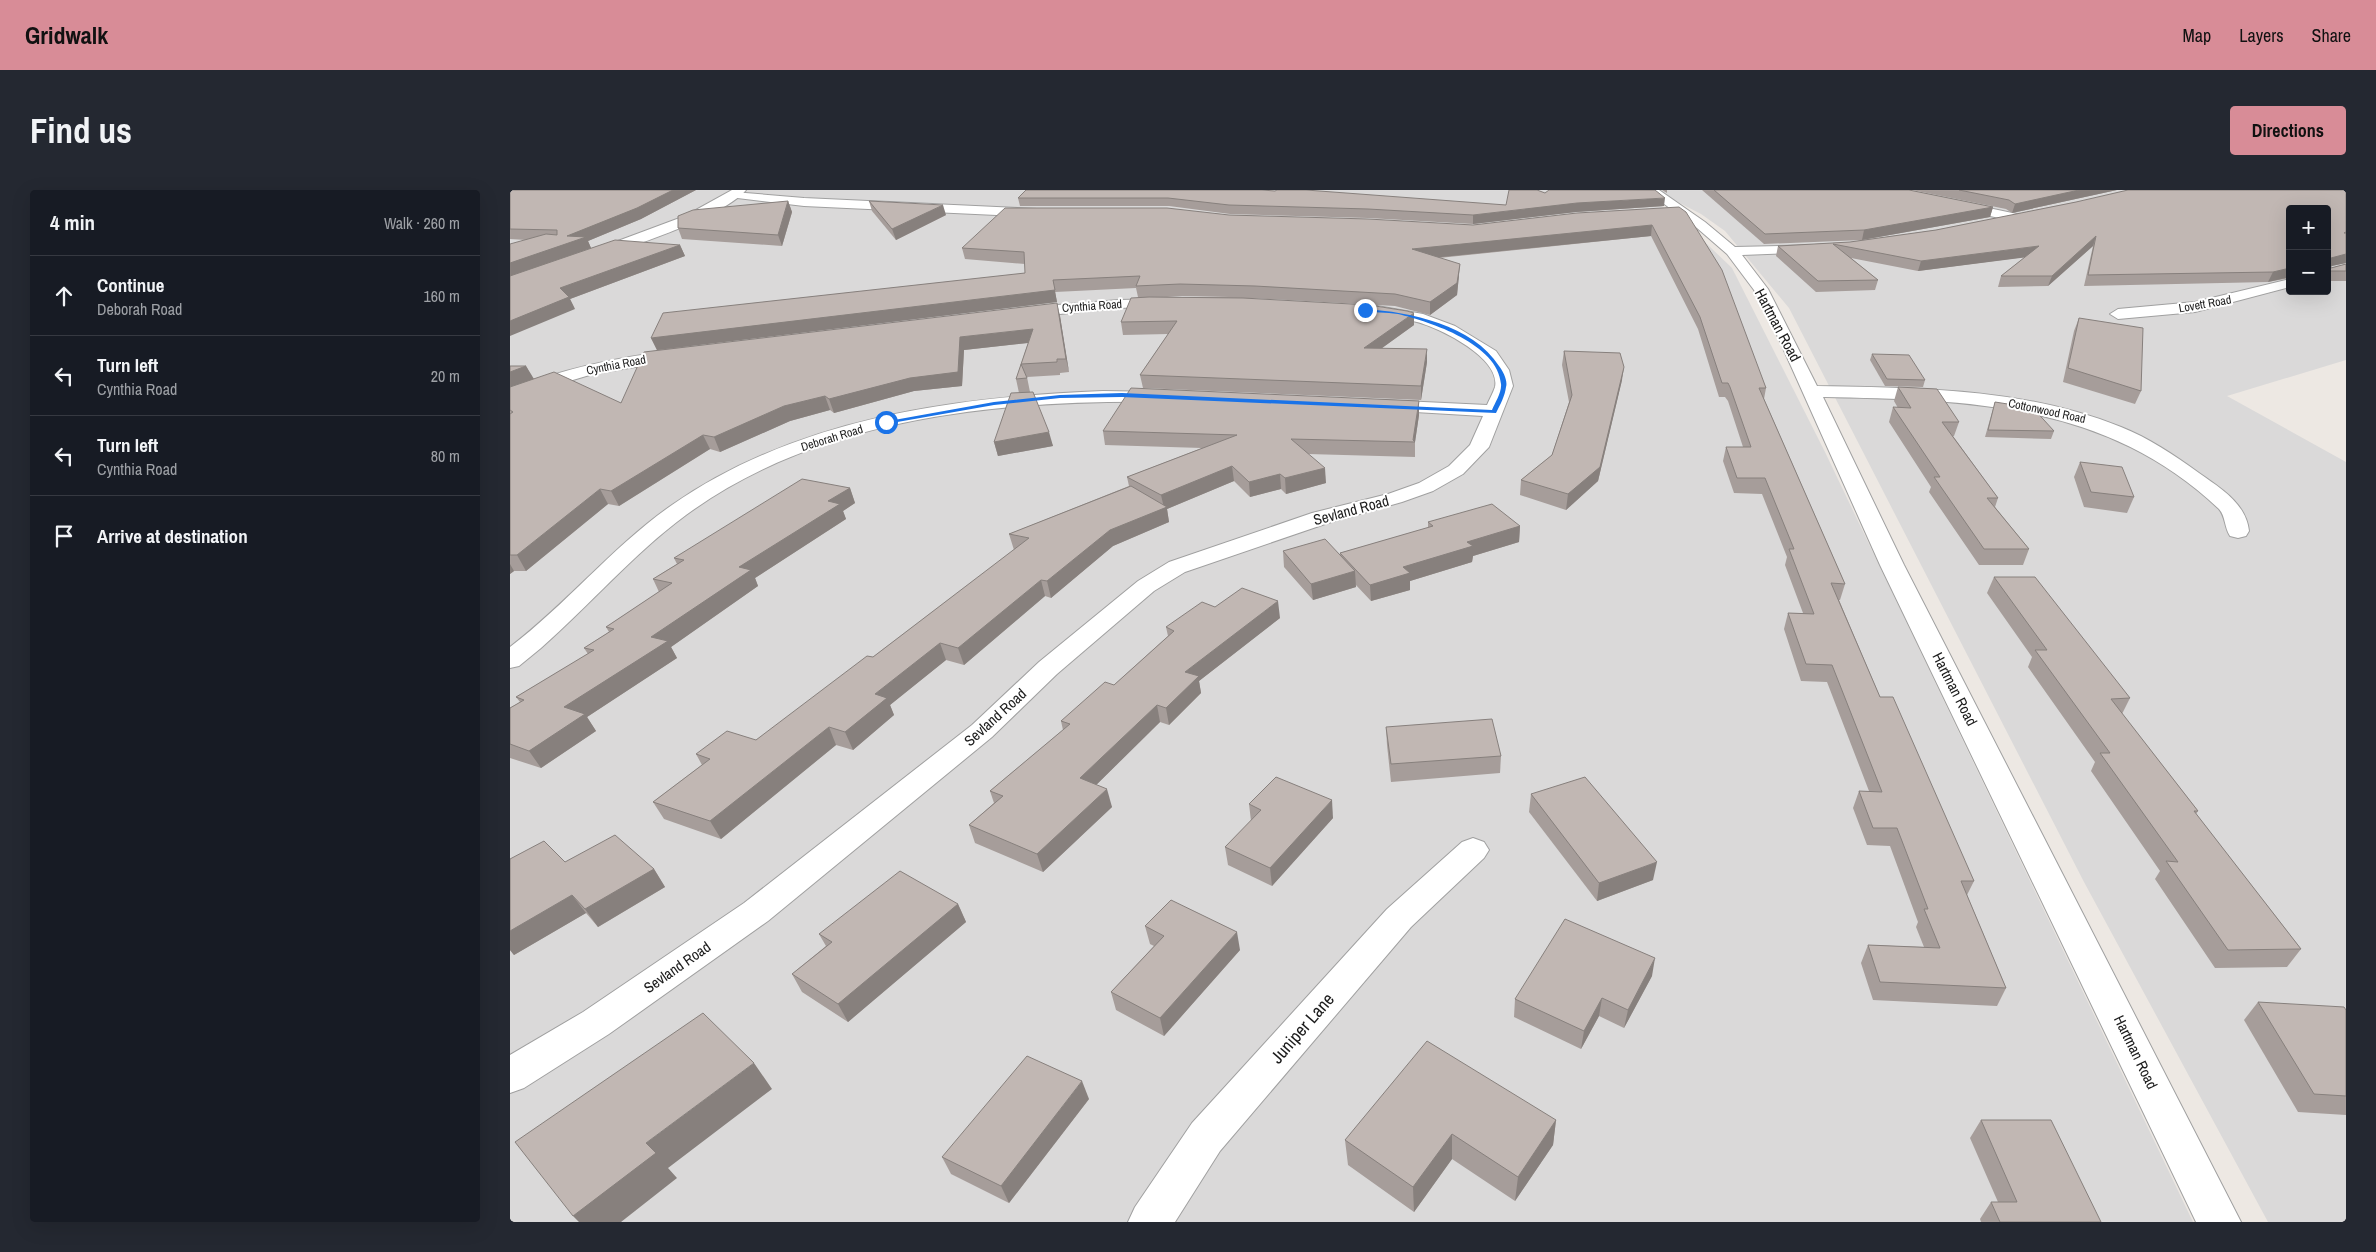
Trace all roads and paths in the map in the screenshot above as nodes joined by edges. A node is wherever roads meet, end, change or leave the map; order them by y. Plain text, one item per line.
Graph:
1 (1887, 190) edge
2 (737, 192) edge
3 (1663, 204) edge
4 (1046, 213) edge
5 (1988, 223) edge
6 (1827, 248) edge
7 (1732, 251) junction
8 (585, 258) edge
9 (2286, 284) edge
10 (1182, 302) edge
11 (1365, 310) edge
12 (1006, 314) edge
13 (2118, 314) dead end
14 (690, 353) edge
15 (1812, 391) junction
16 (510, 397) edge
17 (1178, 398) edge
18 (1367, 404) edge
19 (1494, 412) junction
20 (2238, 530) dead end
21 (510, 660) edge
22 (1473, 850) dead end
23 (510, 1076) edge
24 (1150, 1222) edge
25 (2219, 1222) edge

1 - 5 street
2 - 4 street
2 - 8 street
3 - 7 street, Hartman Road
6 - 7 street
7 - 15 street, Hartman Road
9 - 13 street, Lovett Road
10 - 12 street, Cynthia Road
11 - 19 street
14 - 16 street, Cynthia Road
15 - 20 street, Cottonwood Road
15 - 25 street, Hartman Road
17 - 21 street, Deborah Road
18 - 19 street
19 - 23 street, Sevland Road
22 - 24 street, Juniper Lane

